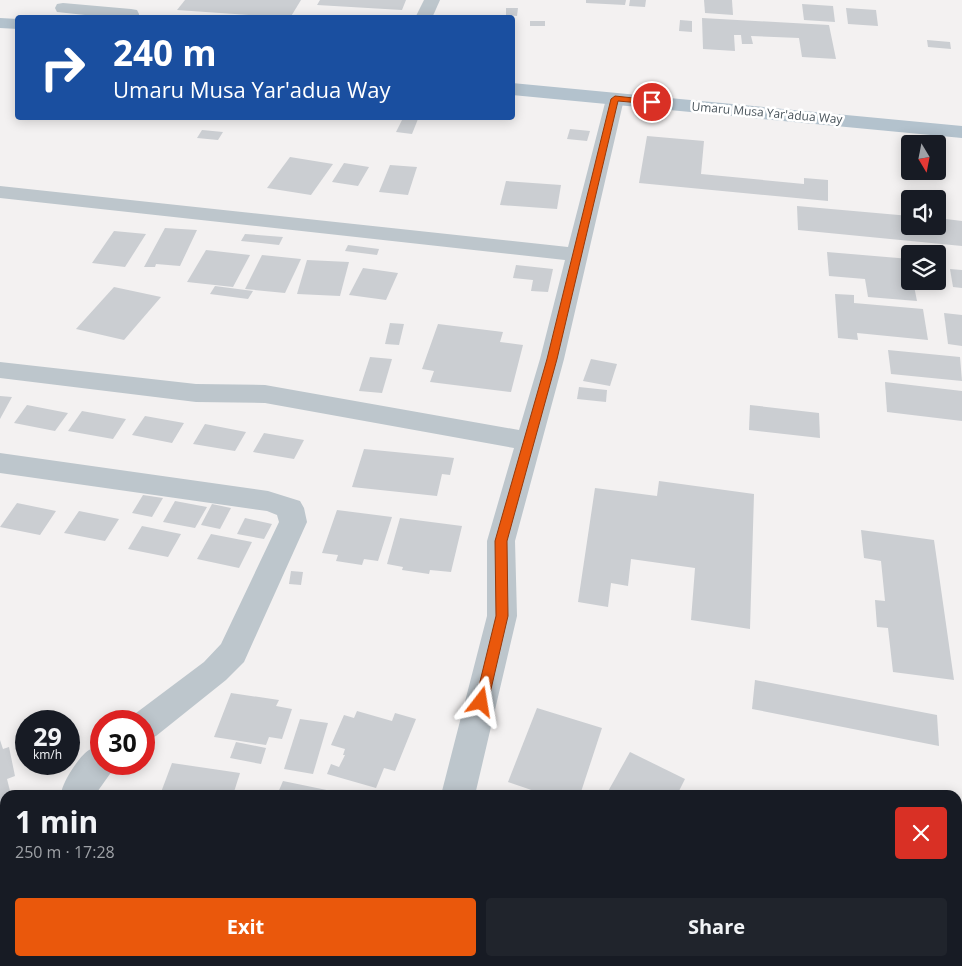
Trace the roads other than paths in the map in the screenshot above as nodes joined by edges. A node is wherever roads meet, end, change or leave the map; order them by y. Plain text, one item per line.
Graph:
1 (432, 0) edge
2 (63, 8) dead end
3 (131, 15) edge
4 (424, 15) edge
5 (0, 22) edge
6 (15, 24) edge
7 (515, 89) edge
8 (615, 99) junction
9 (962, 132) edge
10 (0, 192) edge
11 (578, 255) junction
12 (0, 370) edge
13 (529, 441) junction
14 (0, 463) edge
15 (155, 718) edge
16 (90, 773) edge
17 (79, 790) edge
18 (459, 790) edge

1 - 4 street
2 - 3 street
5 - 6 main road
7 - 8 main road, Umaru Musa Yar'adua Way
8 - 9 main road, Umaru Musa Yar'adua Way
8 - 11 street
10 - 11 street
11 - 13 street
12 - 13 street
13 - 18 street
14 - 15 street
16 - 17 street

